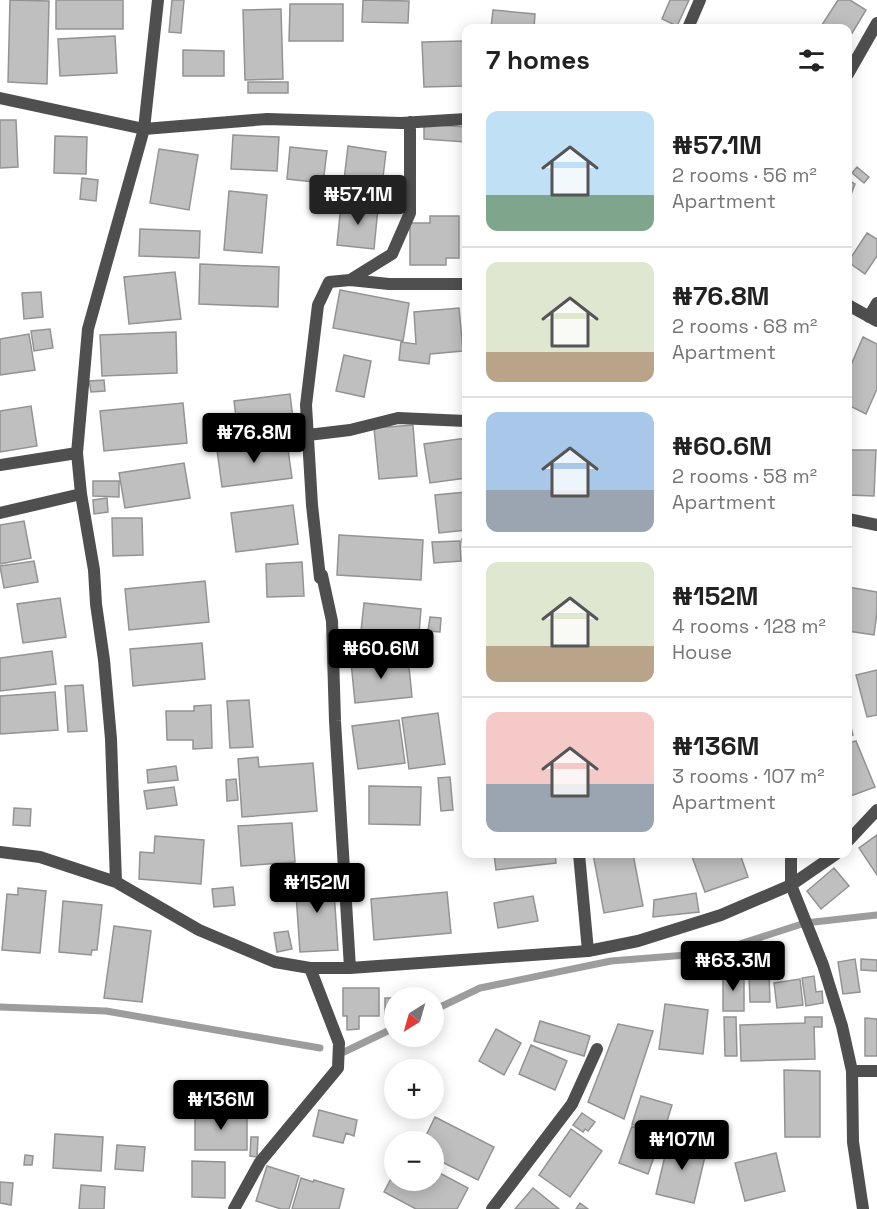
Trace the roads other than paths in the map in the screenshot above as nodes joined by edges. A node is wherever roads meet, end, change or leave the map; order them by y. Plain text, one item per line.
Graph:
1 (158, 0) edge
2 (700, 0) edge
3 (877, 23) edge
4 (690, 24) edge
5 (852, 67) edge
6 (0, 98) edge
7 (462, 119) edge
8 (410, 122) junction
9 (144, 129) junction
10 (350, 280) junction
11 (462, 284) edge
12 (877, 303) edge
13 (852, 307) edge
14 (873, 319) edge
15 (462, 421) edge
16 (308, 435) junction
17 (77, 453) junction
18 (0, 465) edge
19 (81, 494) junction
20 (0, 513) edge
21 (852, 520) edge
22 (877, 525) edge
23 (877, 810) edge
24 (852, 837) edge
25 (0, 852) edge
26 (579, 858) edge
27 (791, 858) edge
28 (830, 858) edge
29 (116, 882) junction
30 (790, 885) junction
31 (588, 951) junction
32 (310, 968) junction
33 (350, 968) junction
34 (597, 1049) dead end
35 (852, 1071) junction
36 (877, 1071) edge
37 (234, 1209) edge
38 (492, 1209) edge
39 (862, 1209) edge

1 - 9 street
2 - 4 street
3 - 5 street
6 - 9 street
7 - 8 street
8 - 9 street
8 - 10 street
9 - 17 street
10 - 11 street
10 - 16 street
12 - 14 street
13 - 14 street
15 - 16 street
16 - 33 street
17 - 18 street
17 - 19 street
19 - 20 street
19 - 29 street
21 - 22 street
23 - 24 street
25 - 29 street
26 - 31 street
27 - 30 street
28 - 30 street
29 - 32 street
30 - 31 street
30 - 35 street
31 - 33 street
32 - 33 street
32 - 37 street
34 - 38 street
35 - 36 street
35 - 39 street

